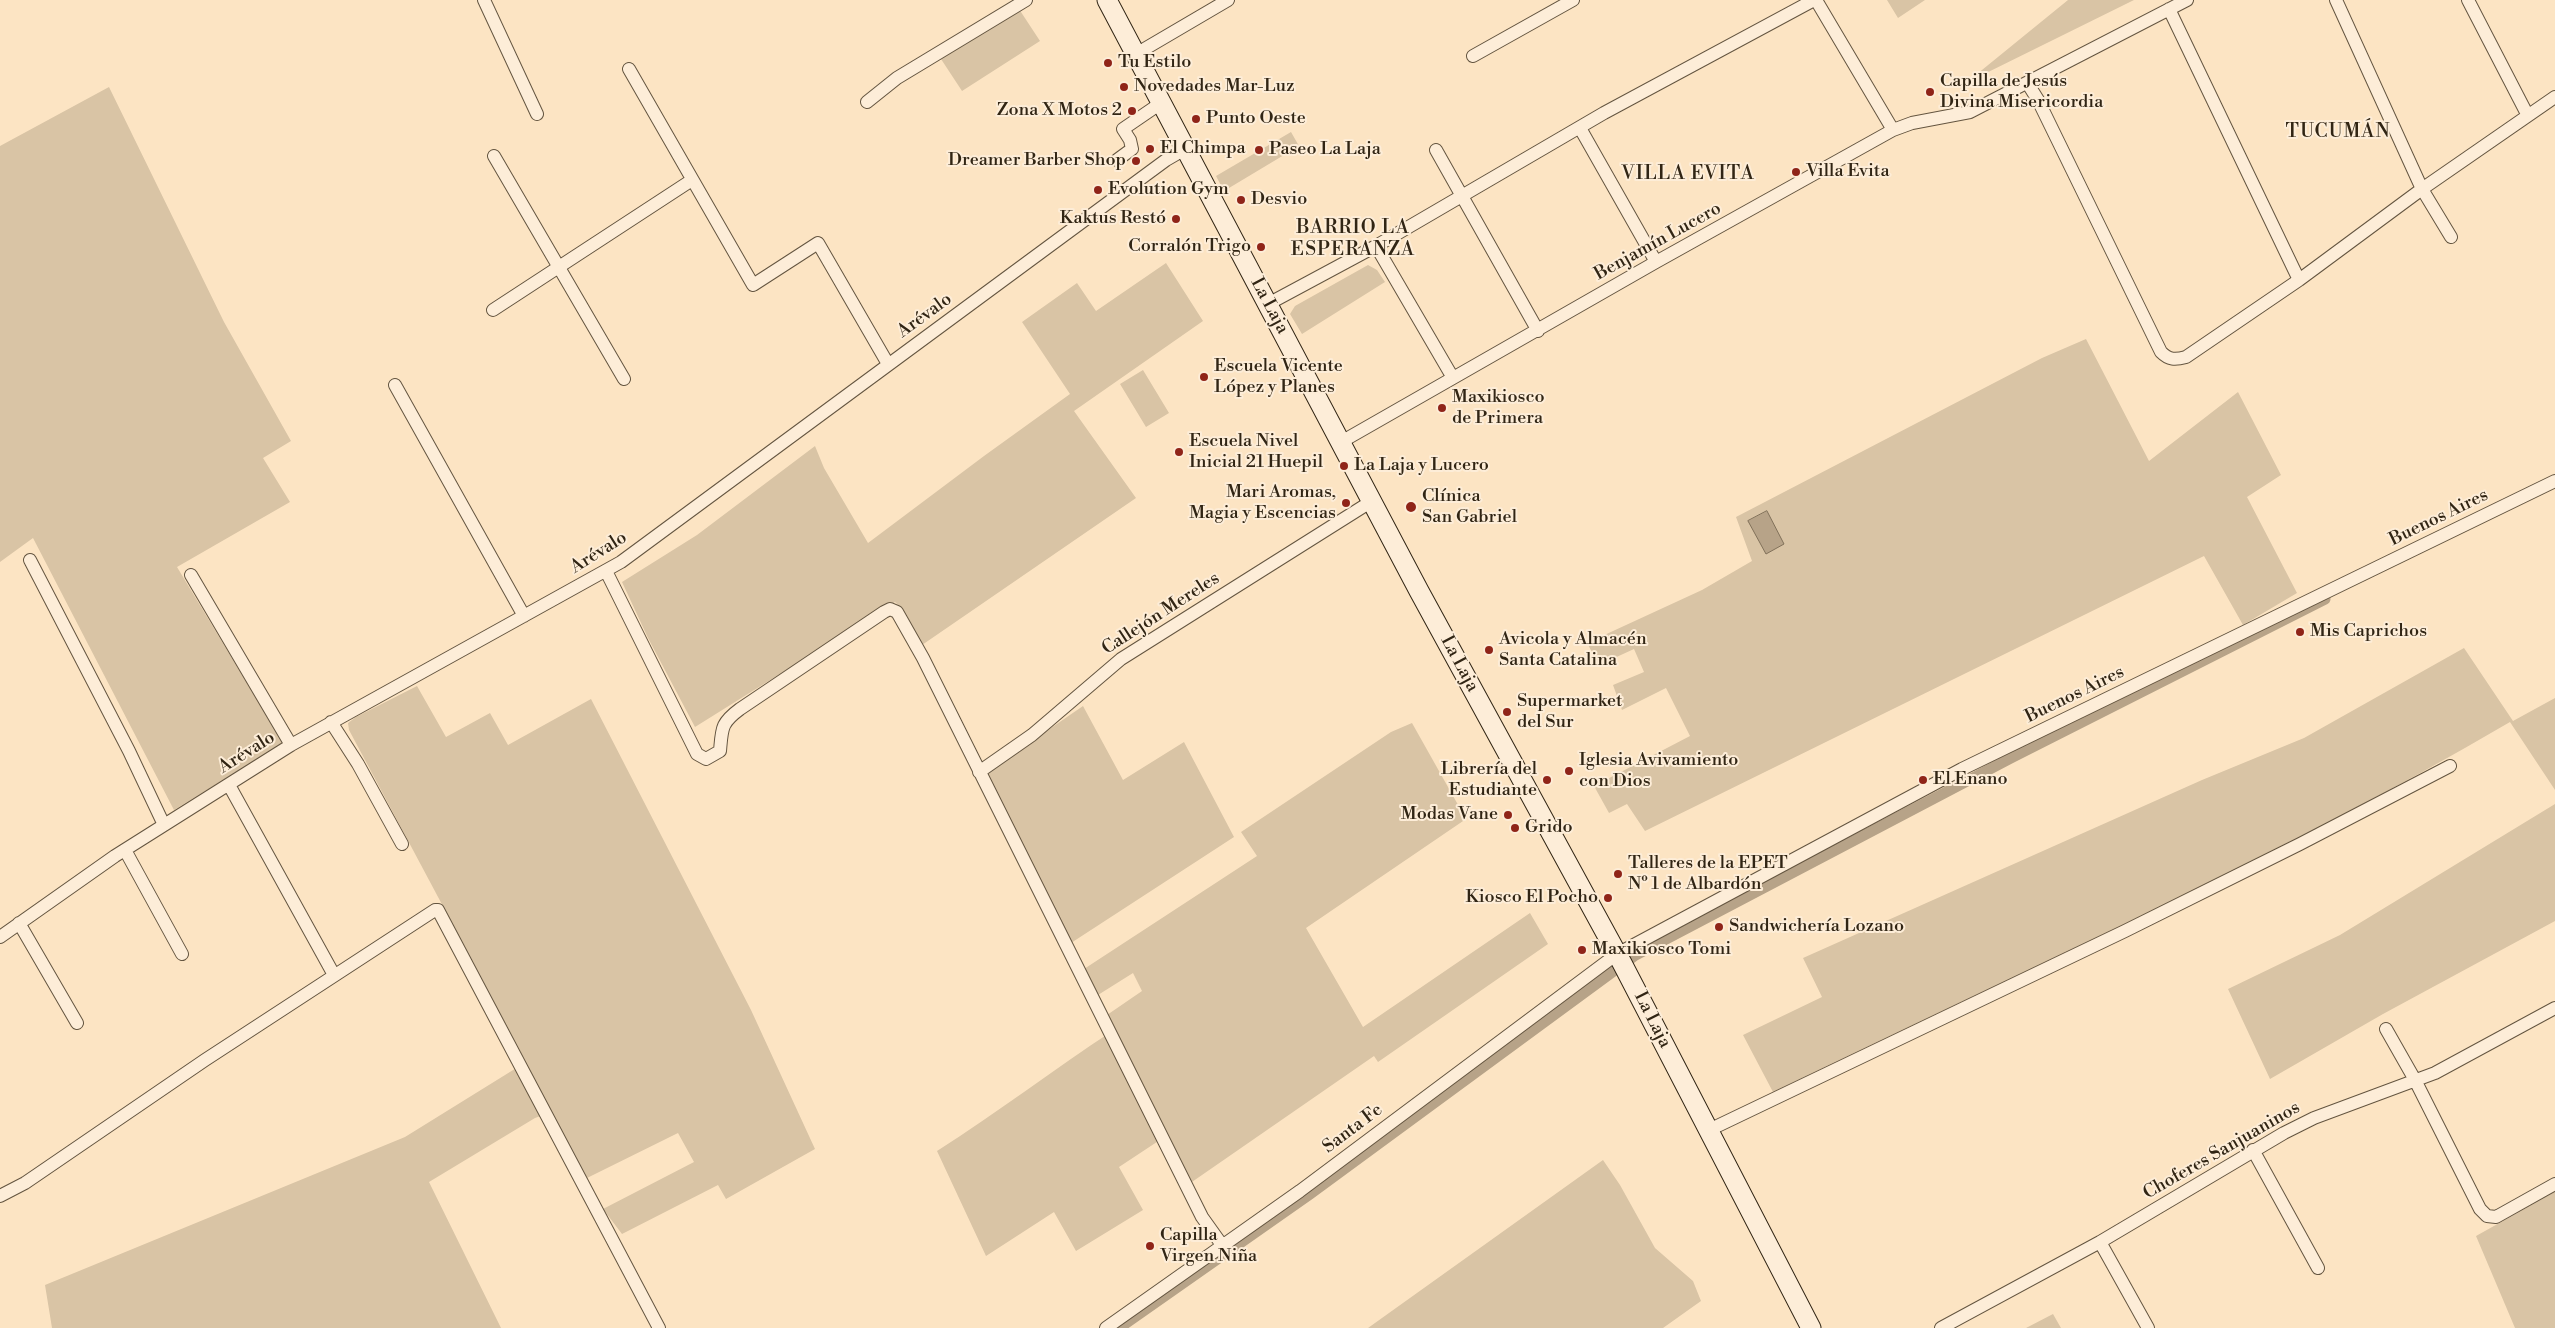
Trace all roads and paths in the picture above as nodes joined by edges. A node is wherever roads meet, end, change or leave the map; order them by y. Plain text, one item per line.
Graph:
1 (484, 0) edge
2 (1026, 0) edge
3 (1107, 0) edge
4 (1228, 0) edge
5 (1573, 0) edge
6 (1815, 0) edge
7 (2187, 0) edge
8 (2336, 0) edge
9 (2468, 0) edge
10 (2169, 9) junction
11 (1136, 54) junction
12 (1474, 56) dead end
13 (629, 69) dead end
14 (2028, 84) junction
15 (2555, 96) edge
16 (867, 102) dead end
17 (1161, 103) junction
18 (537, 114) dead end
19 (2527, 114) junction
20 (1580, 128) junction
21 (1893, 130) junction
22 (1185, 150) junction
23 (1436, 150) dead end
24 (494, 156) dead end
25 (1117, 160) dead end
26 (692, 180) junction
27 (2422, 189) junction
28 (1462, 196) junction
29 (2451, 237) dead end
30 (1376, 246) junction
31 (1656, 262) junction
32 (558, 267) junction
33 (2299, 280) junction
34 (1268, 304) junction
35 (494, 310) dead end
36 (1538, 331) junction
37 (888, 364) junction
38 (1453, 378) junction
39 (624, 379) dead end
40 (395, 385) dead end
41 (1341, 442) junction
42 (2555, 481) edge
43 (1372, 501) junction
44 (30, 560) dead end
45 (606, 571) junction
46 (191, 575) dead end
47 (524, 616) junction
48 (331, 722) junction
49 (291, 745) junction
50 (2450, 766) dead end
51 (979, 772) junction
52 (229, 785) junction
53 (164, 825) junction
54 (402, 844) dead end
55 (125, 850) junction
56 (20, 924) junction
57 (0, 937) edge
58 (182, 954) dead end
59 (1621, 961) junction
60 (334, 975) junction
61 (2555, 1008) edge
62 (77, 1023) dead end
63 (2386, 1029) dead end
64 (2415, 1080) junction
65 (1709, 1130) junction
66 (2253, 1150) junction
67 (2555, 1184) edge
68 (0, 1196) edge
69 (2100, 1242) junction
70 (1222, 1245) junction
71 (2318, 1268) dead end
72 (659, 1328) edge
73 (1106, 1328) edge
74 (1811, 1328) edge
75 (1940, 1328) edge
76 (2148, 1328) edge

1 - 18 street
2 - 16 street
3 - 11 main road, La Laja
4 - 11 street
5 - 12 street
6 - 20 street
6 - 21 street
7 - 10 street, Benjamín Lucero
8 - 27 street
9 - 19 street
10 - 14 street, Benjamín Lucero
10 - 33 street
11 - 17 main road, La Laja
13 - 26 street
14 - 21 street, Benjamín Lucero
14 - 33 street
15 - 19 street
17 - 22 main road, La Laja
17 - 25 street
19 - 27 street
20 - 28 street
20 - 31 street
21 - 31 street, Benjamín Lucero
22 - 34 main road, La Laja
22 - 37 street, Arévalo
23 - 28 street
24 - 32 street
26 - 32 street
26 - 37 street
27 - 29 street
27 - 33 street
28 - 30 street
28 - 36 street
30 - 34 street
30 - 38 street
31 - 36 street, Benjamín Lucero
32 - 35 street
32 - 39 street
34 - 41 main road, La Laja
36 - 38 street, Benjamín Lucero
37 - 45 street, Arévalo
38 - 41 street, Benjamín Lucero
40 - 47 street
41 - 43 main road, La Laja
42 - 59 street, Buenos Aires
43 - 51 street, Callejón Mereles
43 - 59 main road, La Laja
44 - 53 street
45 - 47 street, Arévalo
45 - 51 street
46 - 49 street
47 - 48 street, Arévalo
48 - 49 street, Arévalo
48 - 54 street
49 - 52 street, Arévalo
50 - 65 street
51 - 70 street
52 - 53 street, Arévalo
52 - 60 street
53 - 55 street, Arévalo
55 - 56 street, Arévalo
55 - 58 street
56 - 57 street, Arévalo
56 - 62 street
59 - 65 main road, La Laja
59 - 70 street, Santa Fe
60 - 68 street
60 - 72 street
61 - 64 street, Choferes Sanjuaninos
63 - 64 street
64 - 66 street, Choferes Sanjuaninos
64 - 67 street
65 - 74 main road, La Laja
66 - 69 street, Choferes Sanjuaninos
66 - 71 street
69 - 75 street, Choferes Sanjuaninos
69 - 76 street
70 - 73 street, Santa Fe

